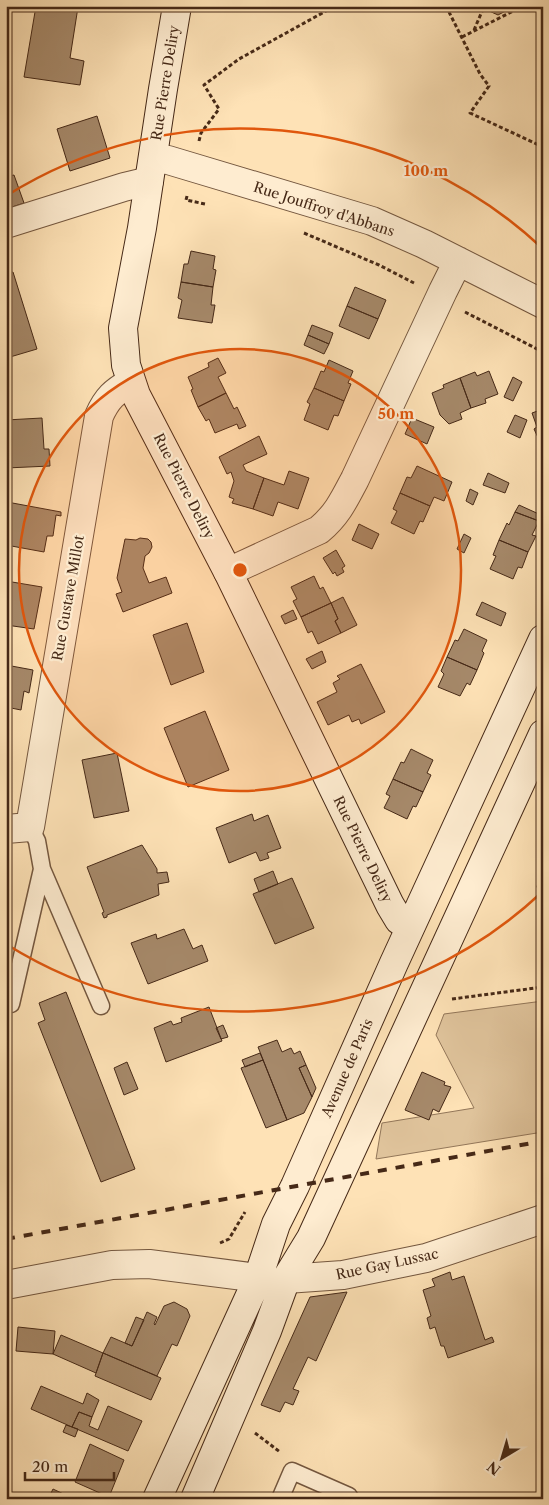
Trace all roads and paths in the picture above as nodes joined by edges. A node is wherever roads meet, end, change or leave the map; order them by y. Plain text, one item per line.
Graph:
1 (178, 6) edge
2 (446, 6) edge
3 (522, 6) edge
4 (483, 9) dead end
5 (474, 30) junction
6 (462, 36) junction
7 (543, 147) edge
8 (151, 169) junction
9 (6, 224) edge
10 (458, 261) junction
11 (543, 304) edge
12 (131, 382) junction
13 (228, 572) junction
14 (543, 639) edge
15 (543, 734) edge
16 (18, 828) edge
17 (42, 869) junction
18 (410, 927) junction
19 (429, 980) junction
20 (543, 987) edge
21 (11, 1004) dead end
22 (100, 1006) dead end
23 (543, 1219) edge
24 (258, 1278) junction
25 (286, 1279) junction
26 (6, 1285) edge
27 (251, 1431) dead end
28 (292, 1471) junction
29 (349, 1496) dead end
30 (157, 1499) edge
31 (195, 1499) edge
32 (280, 1499) edge

1 - 8 street, Rue Pierre Deliry
2 - 6 path
3 - 5 path
4 - 5 path
5 - 6 path
6 - 7 path
8 - 9 street
8 - 10 street, Rue Jouffroy d'Abbans
8 - 12 street, Rue Pierre Deliry
10 - 11 street, Rue Jouffroy d'Abbans
10 - 13 street
12 - 13 street, Rue Pierre Deliry
12 - 16 street, Rue Gustave Millot
13 - 18 street, Rue Pierre Deliry
14 - 18 street, Avenue de Paris
15 - 19 street
16 - 17 lane
17 - 21 lane
17 - 22 lane
18 - 24 street, Avenue de Paris
19 - 20 path
19 - 25 street
23 - 25 street, Rue Gay Lussac
24 - 26 street
24 - 30 street, Avenue de Paris
25 - 31 street
27 - 28 path
28 - 29 lane
28 - 32 lane

